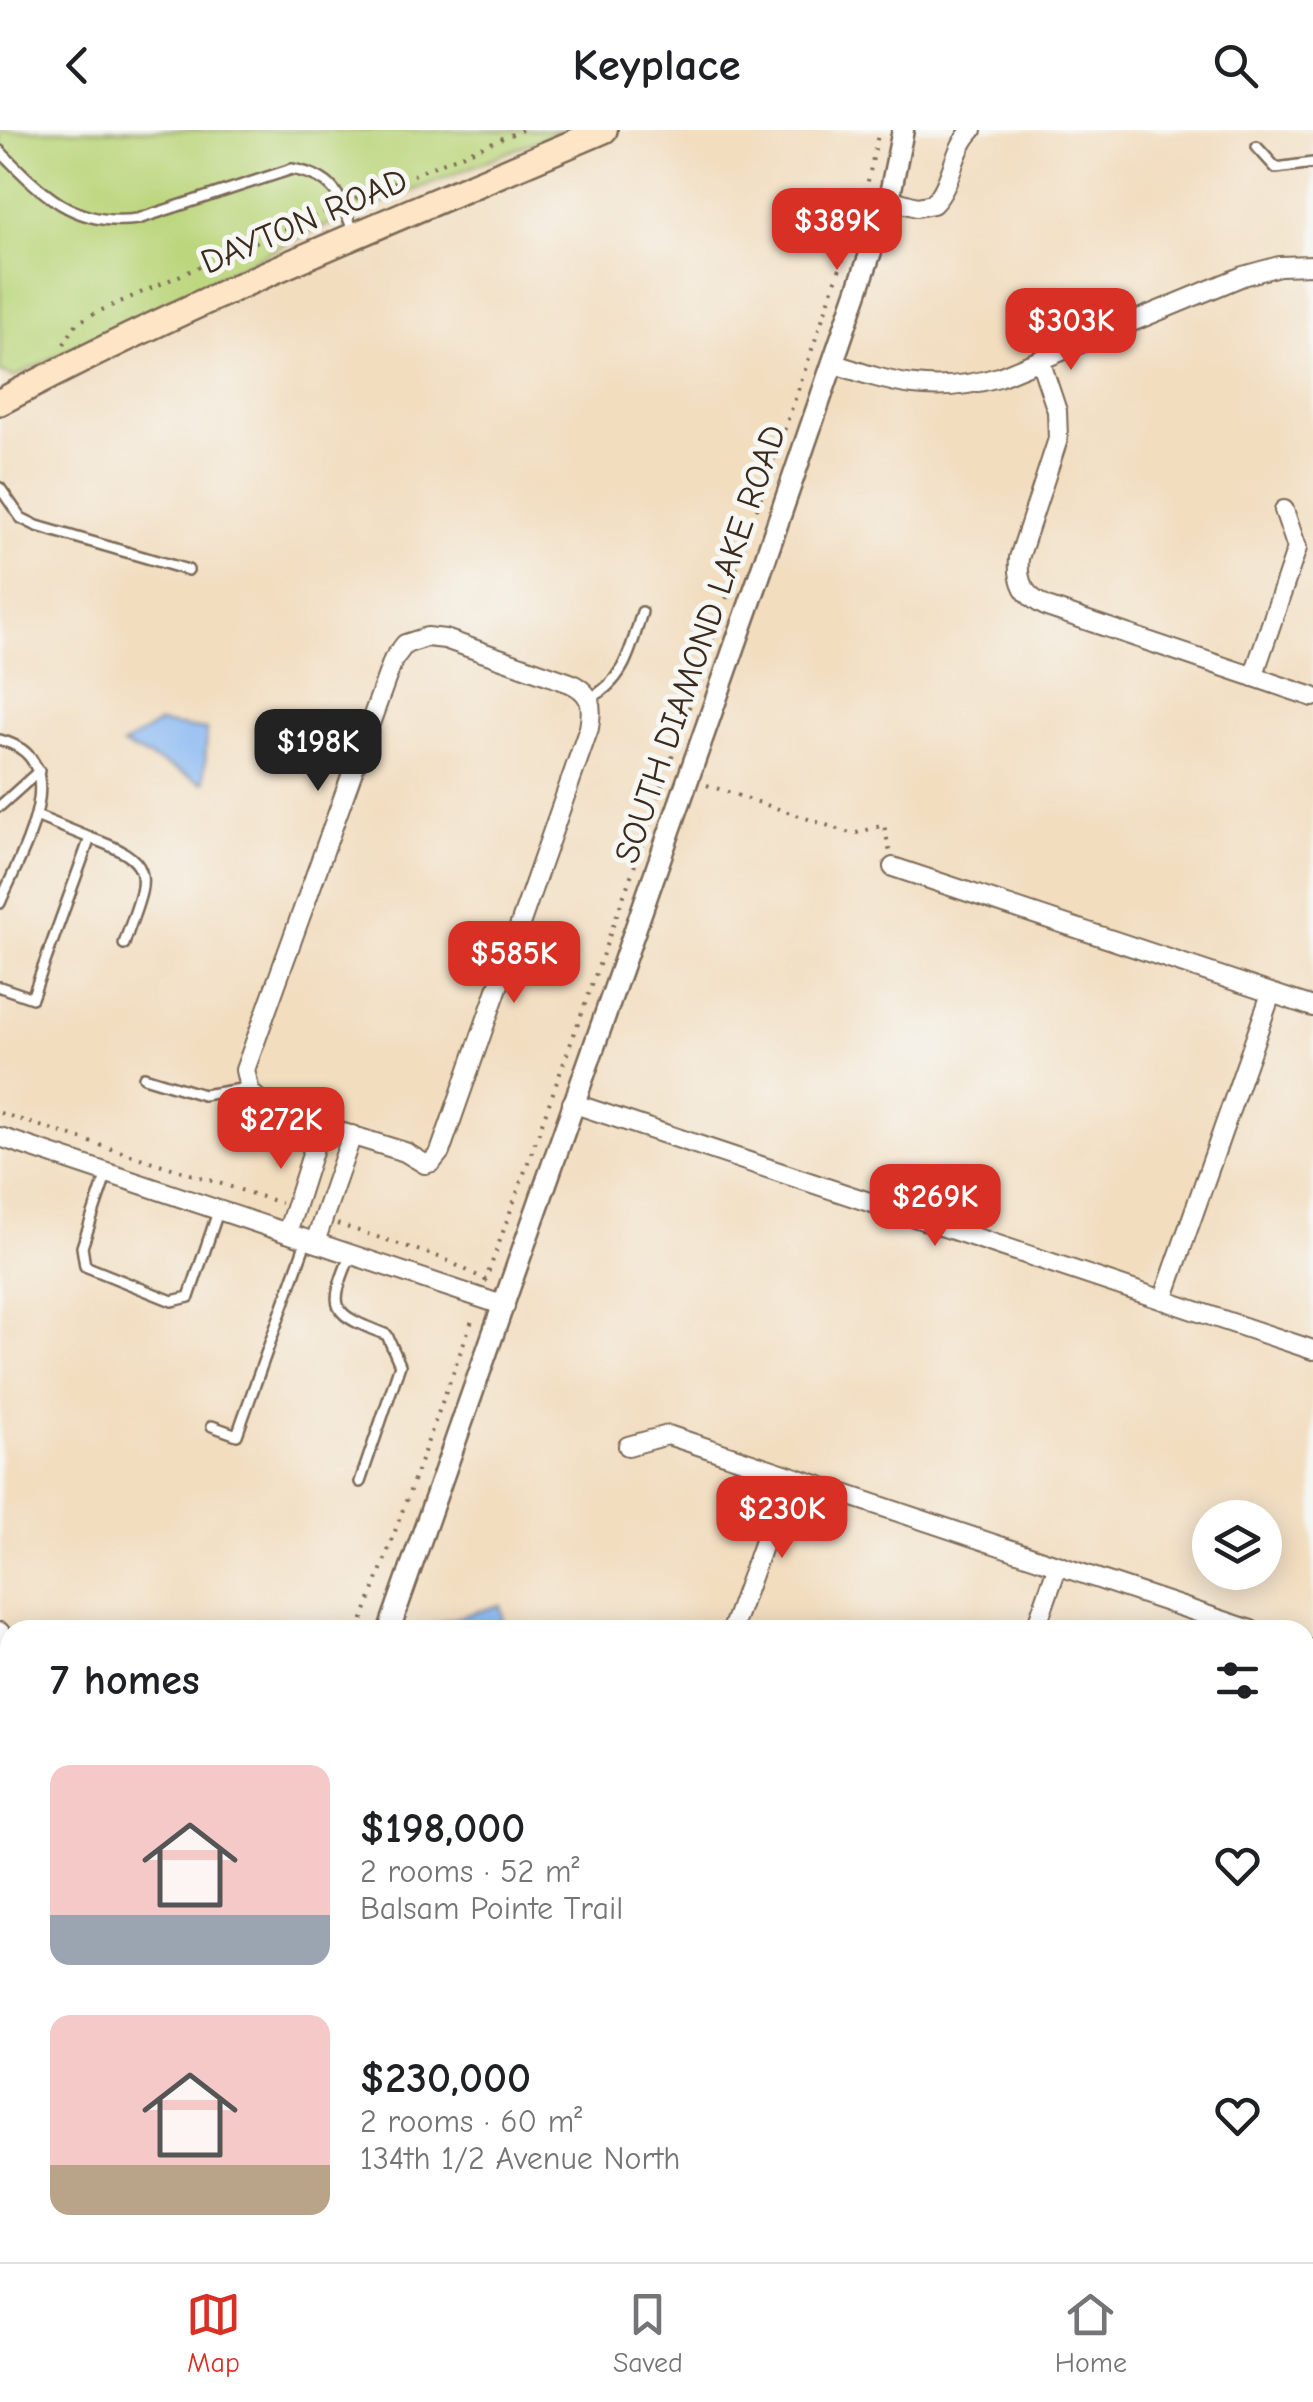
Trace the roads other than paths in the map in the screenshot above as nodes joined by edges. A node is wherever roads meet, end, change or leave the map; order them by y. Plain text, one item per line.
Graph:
1 (604, 130) edge
2 (903, 130) edge
3 (972, 130) edge
4 (1257, 147) dead end
5 (0, 151) edge
6 (1313, 163) edge
7 (889, 199) junction
8 (355, 236) junction
9 (1313, 265) edge
10 (1040, 360) junction
11 (832, 363) junction
12 (0, 402) edge
13 (0, 488) edge
14 (1284, 510) dead end
15 (188, 570) dead end
16 (642, 612) dead end
17 (1253, 676) junction
18 (1313, 696) edge
19 (590, 698) junction
20 (0, 740) edge
21 (39, 771) junction
22 (0, 806) edge
23 (36, 816) junction
24 (90, 838) junction
25 (893, 867) road end
26 (0, 904) edge
27 (124, 944) dead end
28 (0, 988) edge
29 (1271, 994) junction
30 (1313, 1008) edge
31 (144, 1077) dead end
32 (248, 1088) junction
33 (572, 1103) junction
34 (322, 1126) junction
35 (352, 1135) junction
36 (0, 1137) edge
37 (107, 1173) junction
38 (219, 1209) junction
39 (286, 1233) junction
40 (311, 1241) junction
41 (351, 1254) junction
42 (1163, 1300) junction
43 (504, 1306) junction
44 (1313, 1350) edge
45 (212, 1426) dead end
46 (628, 1446) dead end
47 (787, 1477) junction
48 (360, 1482) dead end
49 (1058, 1565) junction
50 (393, 1620) edge
51 (736, 1620) edge
52 (1039, 1620) edge
53 (1222, 1620) edge

1 - 8 main road, DAYTON ROAD
2 - 7 street, SOUTH DIAMOND LAKE ROAD
3 - 7 street
4 - 6 lane
5 - 8 lane
7 - 11 street, SOUTH DIAMOND LAKE ROAD
8 - 12 main road, DAYTON ROAD
9 - 10 street
10 - 11 street
10 - 17 street
11 - 33 street, SOUTH DIAMOND LAKE ROAD
13 - 15 lane
14 - 17 street
16 - 19 lane
17 - 18 street
19 - 32 street
19 - 35 street
20 - 21 lane
21 - 22 lane
21 - 23 lane
23 - 24 lane
23 - 26 lane
24 - 27 lane
24 - 28 lane
25 - 29 street
29 - 30 street
29 - 42 street
31 - 32 lane
32 - 34 street
33 - 42 street
33 - 43 street, SOUTH DIAMOND LAKE ROAD
34 - 35 street
34 - 39 street
35 - 40 street
36 - 37 street
37 - 38 street
37 - 38 lane
38 - 39 street
39 - 40 street
40 - 41 street
40 - 45 lane
41 - 43 street
41 - 48 lane
42 - 44 street
43 - 50 street, SOUTH DIAMOND LAKE ROAD
46 - 47 street
47 - 49 street
47 - 51 street
49 - 52 street
49 - 53 street

